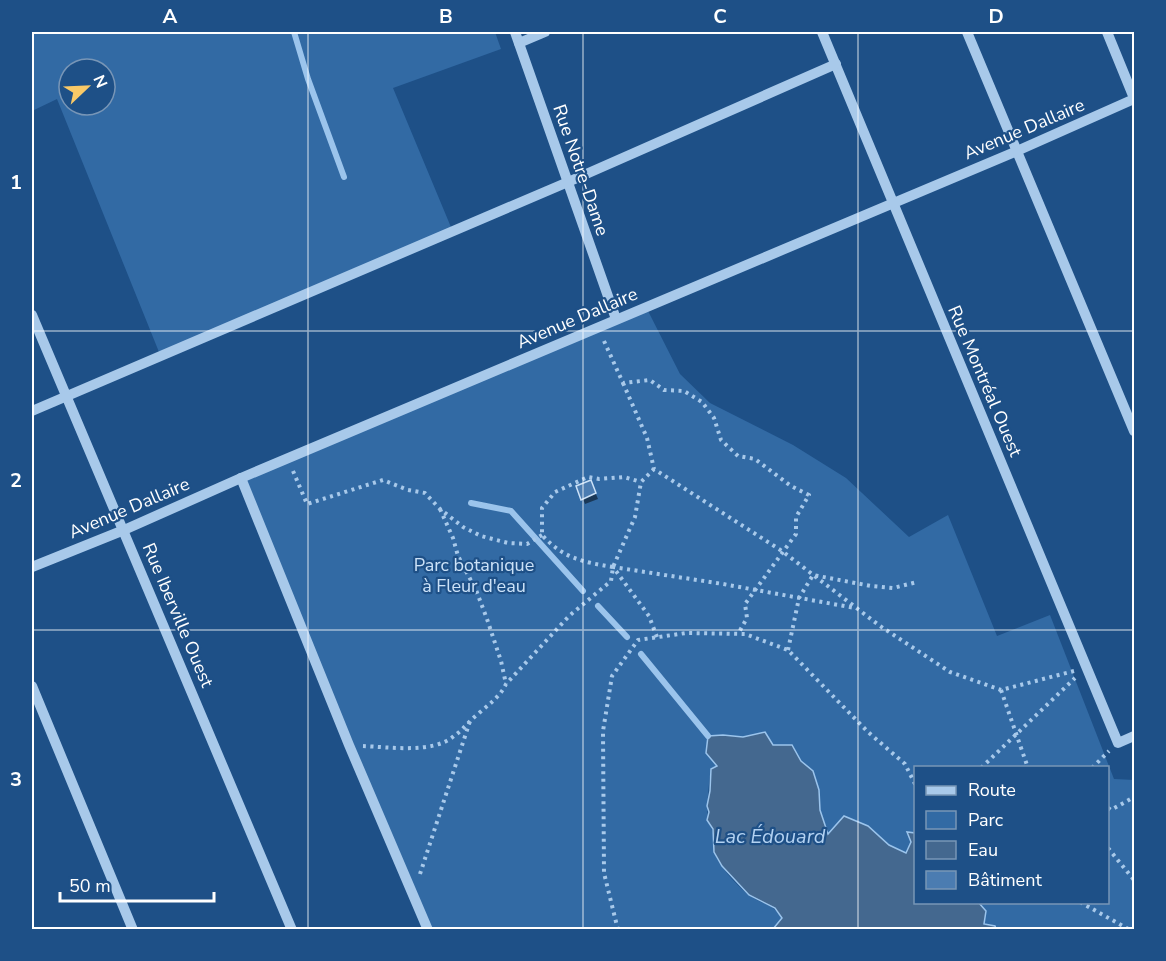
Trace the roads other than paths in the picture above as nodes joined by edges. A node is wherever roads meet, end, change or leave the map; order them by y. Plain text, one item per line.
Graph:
1 (515, 32) edge
2 (545, 32) edge
3 (822, 32) edge
4 (967, 32) edge
5 (1107, 32) edge
6 (519, 43) junction
7 (836, 64) junction
8 (1134, 99) edge
9 (1017, 151) junction
10 (568, 182) junction
11 (893, 202) junction
12 (32, 315) edge
13 (616, 319) junction
14 (66, 397) junction
15 (32, 411) edge
16 (1134, 431) edge
17 (242, 478) junction
18 (124, 530) junction
19 (32, 567) edge
20 (32, 686) edge
21 (1134, 736) edge
22 (134, 930) edge
23 (292, 930) edge
24 (428, 930) edge

1 - 6 street, Rue Notre-Dame
2 - 6 street
3 - 7 street, Rue Montréal Ouest
4 - 9 street
5 - 8 street
6 - 10 street, Rue Notre-Dame
7 - 10 street
7 - 11 street, Rue Montréal Ouest
8 - 9 street, Avenue Dallaire
9 - 11 street, Avenue Dallaire
9 - 16 street
10 - 13 street, Rue Notre-Dame
10 - 14 street
11 - 13 street, Avenue Dallaire
11 - 21 street, Rue Montréal Ouest
12 - 14 street, Rue Iberville Ouest
13 - 17 street, Avenue Dallaire
14 - 15 street
14 - 18 street, Rue Iberville Ouest
17 - 18 street, Avenue Dallaire
17 - 24 street
18 - 19 street, Avenue Dallaire
18 - 23 street, Rue Iberville Ouest
20 - 22 street

